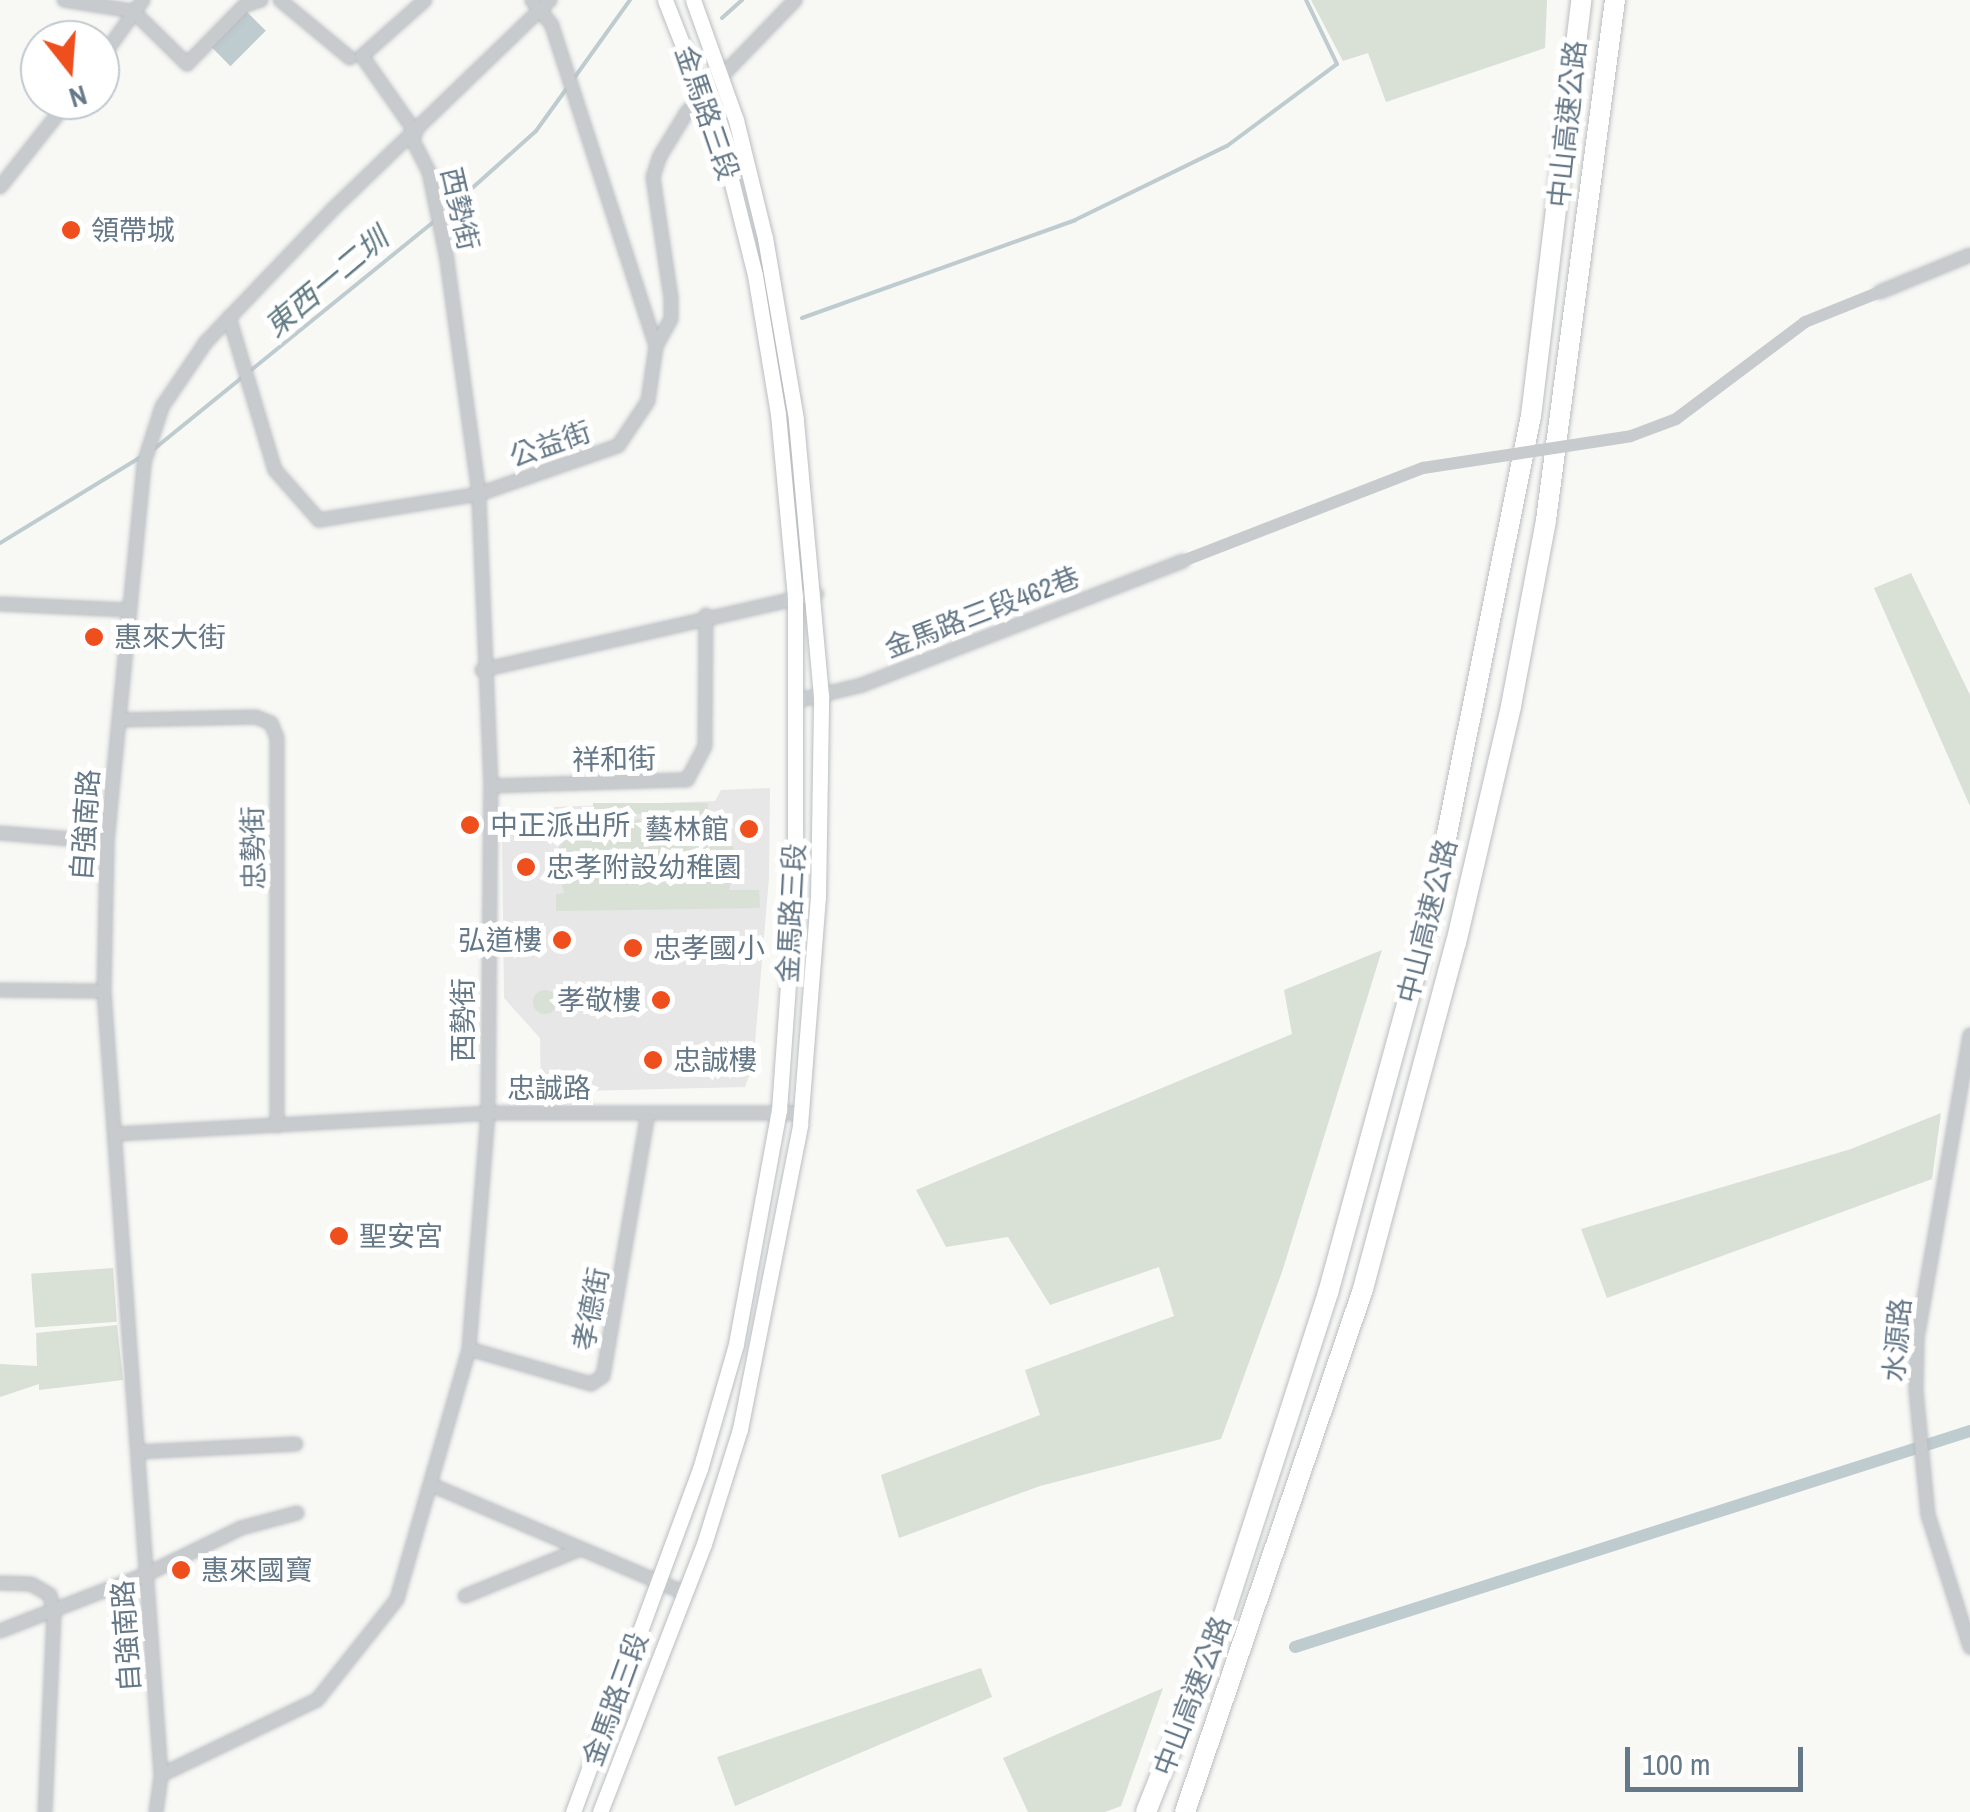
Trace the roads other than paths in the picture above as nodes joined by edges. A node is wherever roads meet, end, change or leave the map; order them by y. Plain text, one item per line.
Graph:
1 (64, 0) edge
2 (261, 0) edge
3 (280, 0) edge
4 (425, 0) edge
5 (665, 0) edge
6 (693, 0) edge
7 (794, 0) edge
8 (1581, 0) edge
9 (1614, 0) edge
10 (540, 3) edge
11 (138, 5) edge
12 (120, 31) edge
13 (356, 57) junction
14 (722, 76) junction
15 (705, 92) junction
16 (52, 120) edge
17 (414, 135) junction
18 (0, 187) edge
19 (1970, 255) edge
20 (229, 318) junction
21 (656, 346) junction
22 (781, 378) junction
23 (478, 494) junction
24 (816, 594) junction
25 (795, 596) junction
26 (0, 604) edge
27 (128, 610) junction
28 (706, 615) junction
29 (482, 670) junction
30 (822, 696) junction
31 (796, 701) junction
32 (119, 720) junction
33 (492, 786) junction
34 (0, 833) edge
35 (107, 842) junction
36 (0, 990) edge
37 (104, 991) junction
38 (1970, 1035) edge
39 (778, 1110) junction
40 (488, 1113) junction
41 (648, 1113) junction
42 (802, 1113) junction
43 (277, 1126) junction
44 (116, 1134) junction
45 (469, 1349) junction
46 (296, 1444) dead end
47 (138, 1452) junction
48 (434, 1486) junction
49 (297, 1513) dead end
50 (581, 1549) junction
51 (147, 1574) junction
52 (657, 1581) junction
53 (0, 1583) edge
54 (685, 1593) junction
55 (465, 1596) dead end
56 (54, 1613) junction
57 (0, 1631) edge
58 (1970, 1646) edge
59 (161, 1776) junction
60 (44, 1812) edge
61 (156, 1812) edge
62 (572, 1812) edge
63 (600, 1812) edge
64 (1146, 1812) edge
65 (1185, 1812) edge

1 - 11 street
2 - 11 street
3 - 13 street, 西勢街
4 - 13 street
5 - 15 main road, 金馬路三段
6 - 14 main road, 金馬路三段
7 - 14 street
8 - 64 highway, 中山高速公路
9 - 65 highway, 中山高速公路
10 - 17 street, 自強南路
10 - 21 street, 公益街
11 - 12 street
13 - 17 street, 西勢街
14 - 15 street
14 - 22 main road, 金馬路三段
15 - 21 street
15 - 22 main road, 金馬路三段
16 - 18 street
17 - 20 street, 自強南路
17 - 23 street, 西勢街
19 - 30 street, 金馬路三段462巷, bridge
20 - 23 street, 公益街
20 - 27 street, 自強南路
21 - 23 street, 公益街
22 - 24 main road, 金馬路三段
22 - 25 main road, 金馬路三段
23 - 29 street, 西勢街
24 - 25 street
24 - 30 main road, 金馬路三段
25 - 28 street
25 - 31 main road, 金馬路三段
26 - 27 street
27 - 32 street, 自強南路
28 - 29 street
28 - 33 street, 祥和街
29 - 33 street, 西勢街
30 - 31 street, 金馬路三段462巷
30 - 42 main road, 金馬路三段
31 - 39 main road, 金馬路三段
32 - 35 street, 自強南路
32 - 43 street, 忠勢街
33 - 40 street, 西勢街
34 - 35 street
35 - 37 street, 自強南路
36 - 37 street
37 - 44 street, 自強南路
38 - 58 street, 水源路
39 - 41 street, 忠誠路
39 - 42 street, 忠誠路
39 - 52 main road, 金馬路三段
40 - 41 street, 忠誠路
40 - 43 street, 忠誠路
40 - 45 street, 西勢街
41 - 45 street, 孝德街
42 - 54 main road, 金馬路三段
43 - 44 street, 忠誠路
44 - 47 street, 自強南路
45 - 48 street, 西勢街
46 - 47 street
47 - 51 street, 自強南路
48 - 50 street
48 - 59 street, 西勢街
49 - 51 street
50 - 52 street
50 - 55 street
51 - 56 street
51 - 59 street, 自強南路
52 - 54 street
52 - 62 main road, 金馬路三段
53 - 56 street
54 - 63 main road, 金馬路三段
56 - 57 street
56 - 60 street
59 - 61 street, 自強南路

